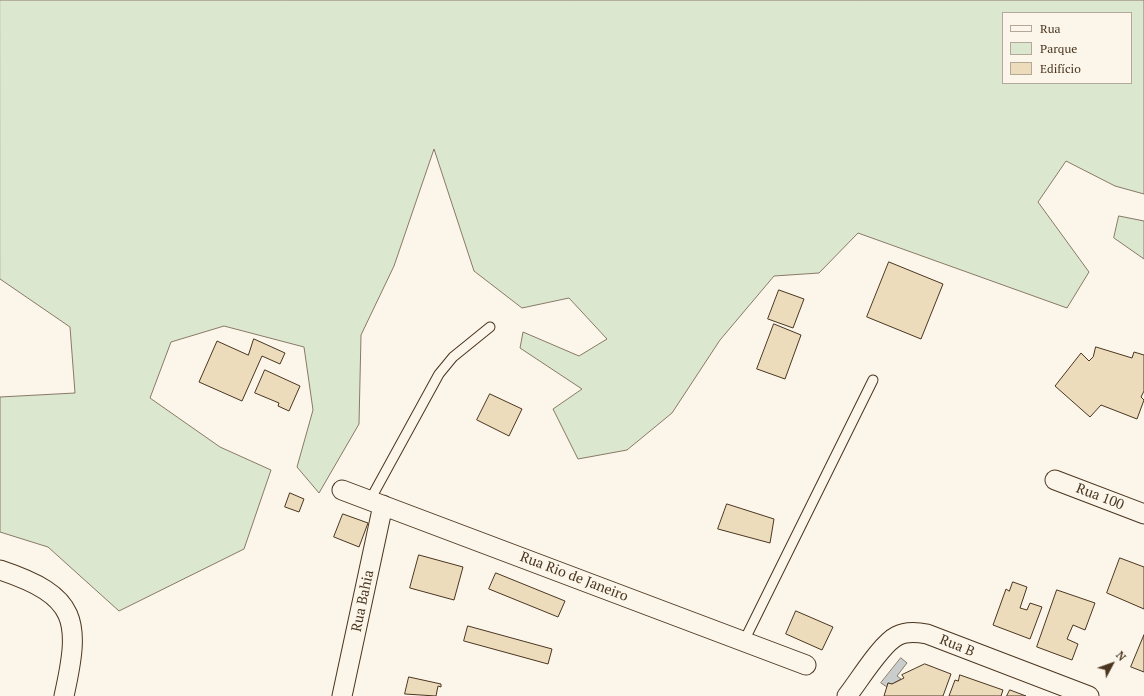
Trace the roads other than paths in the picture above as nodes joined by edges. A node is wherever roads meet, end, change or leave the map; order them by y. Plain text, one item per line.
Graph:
1 (490, 327) dead end
2 (873, 380) dead end
3 (1055, 480) dead end
4 (342, 490) dead end
5 (376, 503) junction
6 (1144, 514) edge
7 (0, 570) edge
8 (744, 641) junction
9 (806, 665) dead end
10 (64, 696) edge
11 (342, 696) edge
12 (848, 696) edge
13 (1089, 696) edge

1 - 5 lane
2 - 8 lane
3 - 6 street, Rua 100
4 - 5 street, Rua Rio de Janeiro
5 - 8 street, Rua Rio de Janeiro
5 - 11 street, Rua Bahia
7 - 10 street
8 - 9 street, Rua Rio de Janeiro
12 - 13 street, Rua B

